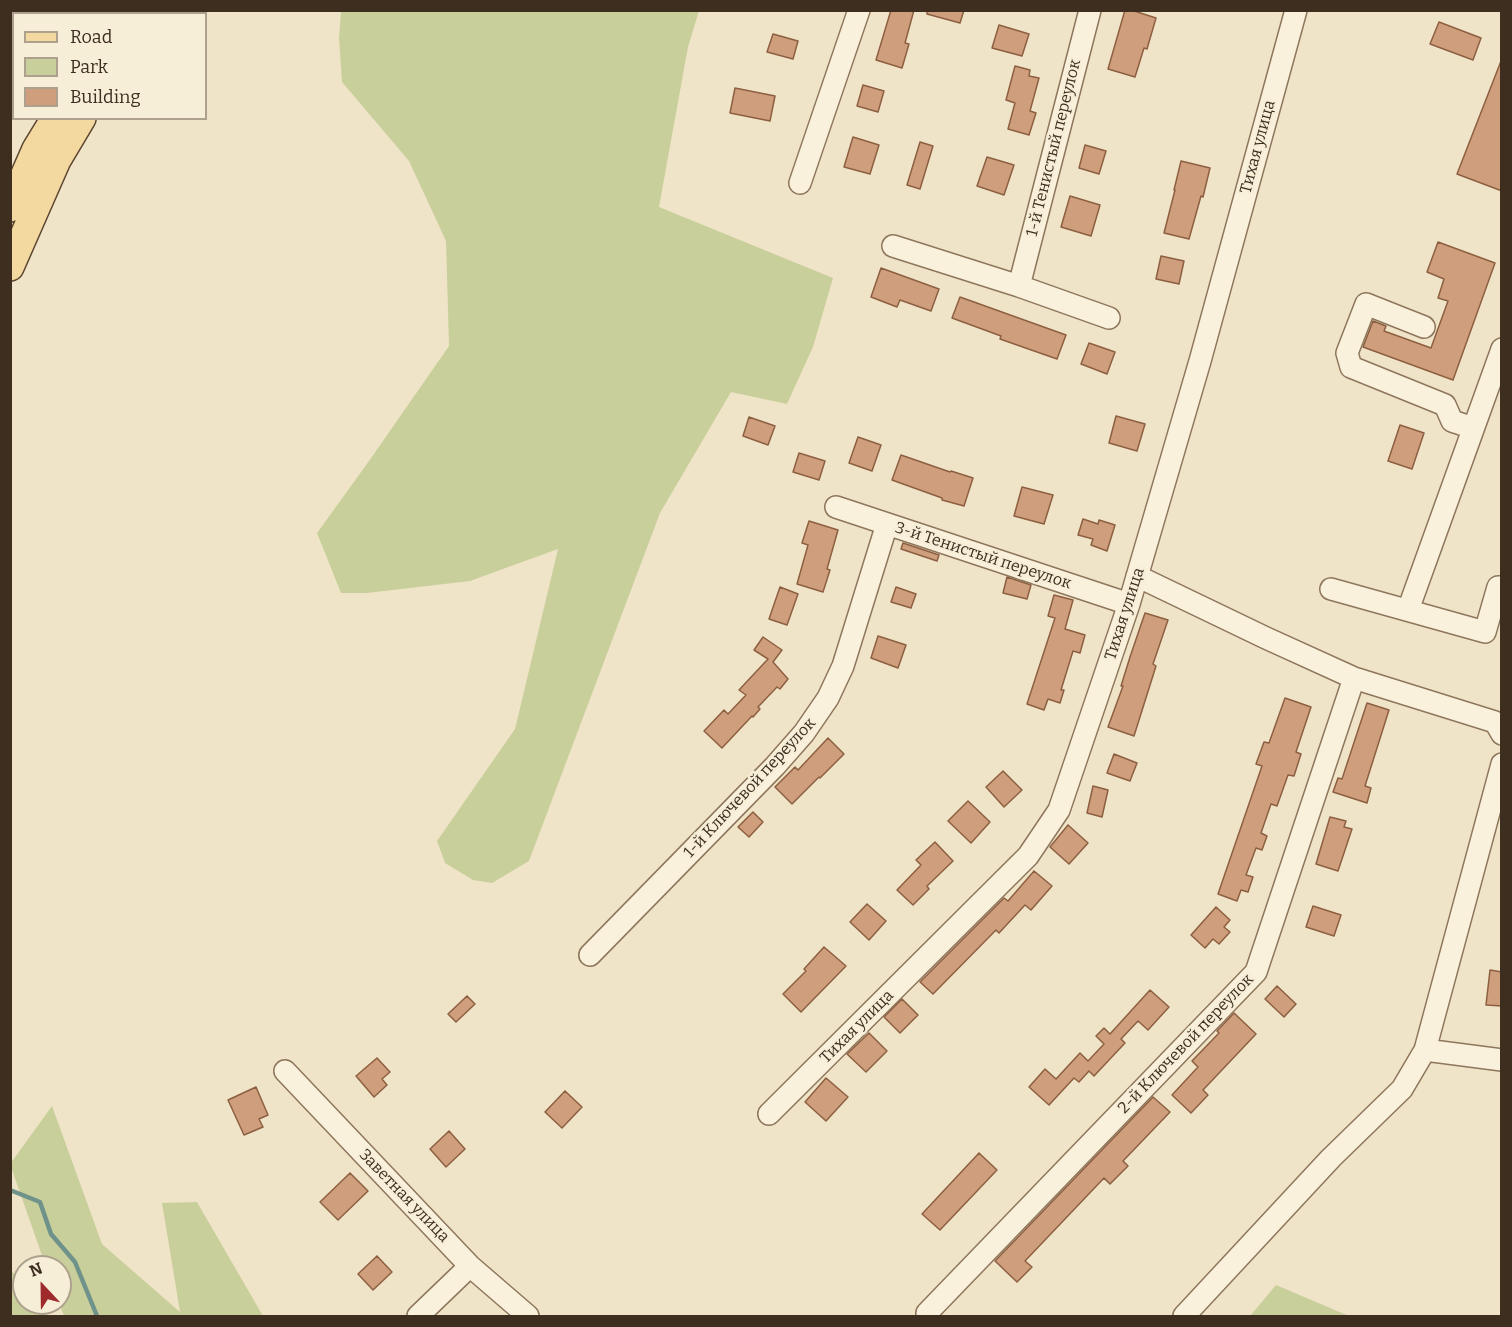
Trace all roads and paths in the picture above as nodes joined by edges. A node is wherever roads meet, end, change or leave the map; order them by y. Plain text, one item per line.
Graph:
1 (859, 10) edge
2 (1089, 10) edge
3 (1296, 10) edge
4 (54, 120) edge
5 (81, 120) edge
6 (800, 183) dead end
7 (10, 208) edge
8 (893, 246) dead end
9 (10, 267) edge
10 (1019, 286) junction
11 (1109, 318) dead end
12 (1424, 327) dead end
13 (1502, 349) edge
14 (1473, 428) junction
15 (836, 507) dead end
16 (887, 524) junction
17 (1137, 576) junction
18 (1502, 587) edge
19 (1331, 589) dead end
20 (1129, 604) junction
21 (1408, 610) junction
22 (1354, 678) junction
23 (1502, 734) edge
24 (1502, 764) edge
25 (590, 956) dead end
26 (1425, 1050) junction
27 (1502, 1060) edge
28 (285, 1071) dead end
29 (769, 1114) dead end
30 (470, 1266) junction
31 (927, 1313) dead end
32 (418, 1317) edge
33 (528, 1317) edge
34 (1184, 1317) edge

1 - 6 street
2 - 10 street, 1-й Тенистый переулок
3 - 17 street, Тихая улица
4 - 7 main road
5 - 9 main road
8 - 10 street
10 - 11 street
12 - 14 street
13 - 14 street
14 - 21 street
15 - 16 street, 3-й Тенистый переулок
16 - 20 street, 3-й Тенистый переулок
16 - 25 street, 1-й Ключевой переулок
17 - 20 street, Тихая улица
17 - 22 street
18 - 21 street
19 - 21 street
20 - 29 street, Тихая улица
22 - 23 street
22 - 31 street, 2-й Ключевой переулок
24 - 26 street
26 - 27 street
26 - 34 street
28 - 30 street, Заветная улица
30 - 32 street
30 - 33 street, Заветная улица

